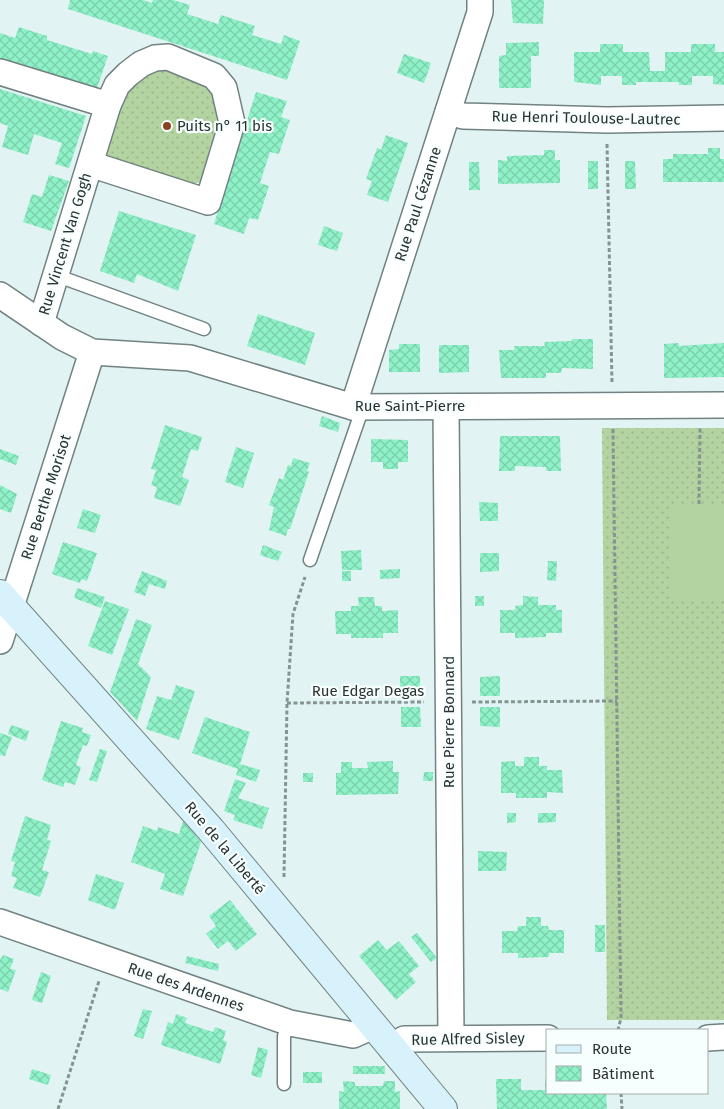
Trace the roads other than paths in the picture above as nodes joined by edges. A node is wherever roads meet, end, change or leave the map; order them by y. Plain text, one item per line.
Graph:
1 (480, 0) edge
2 (0, 72) edge
3 (108, 105) junction
4 (448, 112) junction
5 (724, 118) edge
6 (90, 164) junction
7 (55, 275) junction
8 (0, 295) edge
9 (41, 323) junction
10 (204, 329) dead end
11 (92, 352) junction
12 (712, 405) edge
13 (358, 407) junction
14 (446, 407) junction
15 (310, 560) road end
16 (6, 600) edge
17 (0, 641) edge
18 (0, 922) edge
19 (290, 1023) junction
20 (373, 1026) junction
21 (451, 1037) junction
22 (546, 1038) edge
23 (709, 1038) edge
24 (724, 1038) edge
25 (391, 1048) junction
26 (284, 1084) dead end
27 (443, 1109) edge

1 - 4 street, Rue Paul Cézanne
2 - 3 street
3 - 6 street, Rue Vincent Van Gogh
3 - 6 street, Rue Vincent Van Gogh
4 - 5 street, Rue Henri Toulouse-Lautrec
4 - 13 street, Rue Paul Cézanne
6 - 7 street, Rue Vincent Van Gogh
7 - 9 street, Rue Vincent Van Gogh
7 - 10 lane
8 - 9 street, Rue Saint-Pierre
9 - 11 street, Rue Saint-Pierre
11 - 13 street, Rue Saint-Pierre
11 - 16 street, Rue Berthe Morisot
12 - 14 street, Rue Saint-Pierre
13 - 14 street, Rue Saint-Pierre
13 - 15 lane
14 - 21 street, Rue Pierre Bonnard
16 - 17 street, Rue Berthe Morisot
16 - 20 street, Rue de la Liberté
18 - 19 street, Rue des Ardennes
19 - 20 street, Rue des Ardennes
19 - 26 lane
20 - 25 street, Rue de la Liberté
21 - 22 street, Rue Alfred Sisley
21 - 25 street, Rue Alfred Sisley
23 - 24 street
25 - 27 street, Rue de la Liberté

